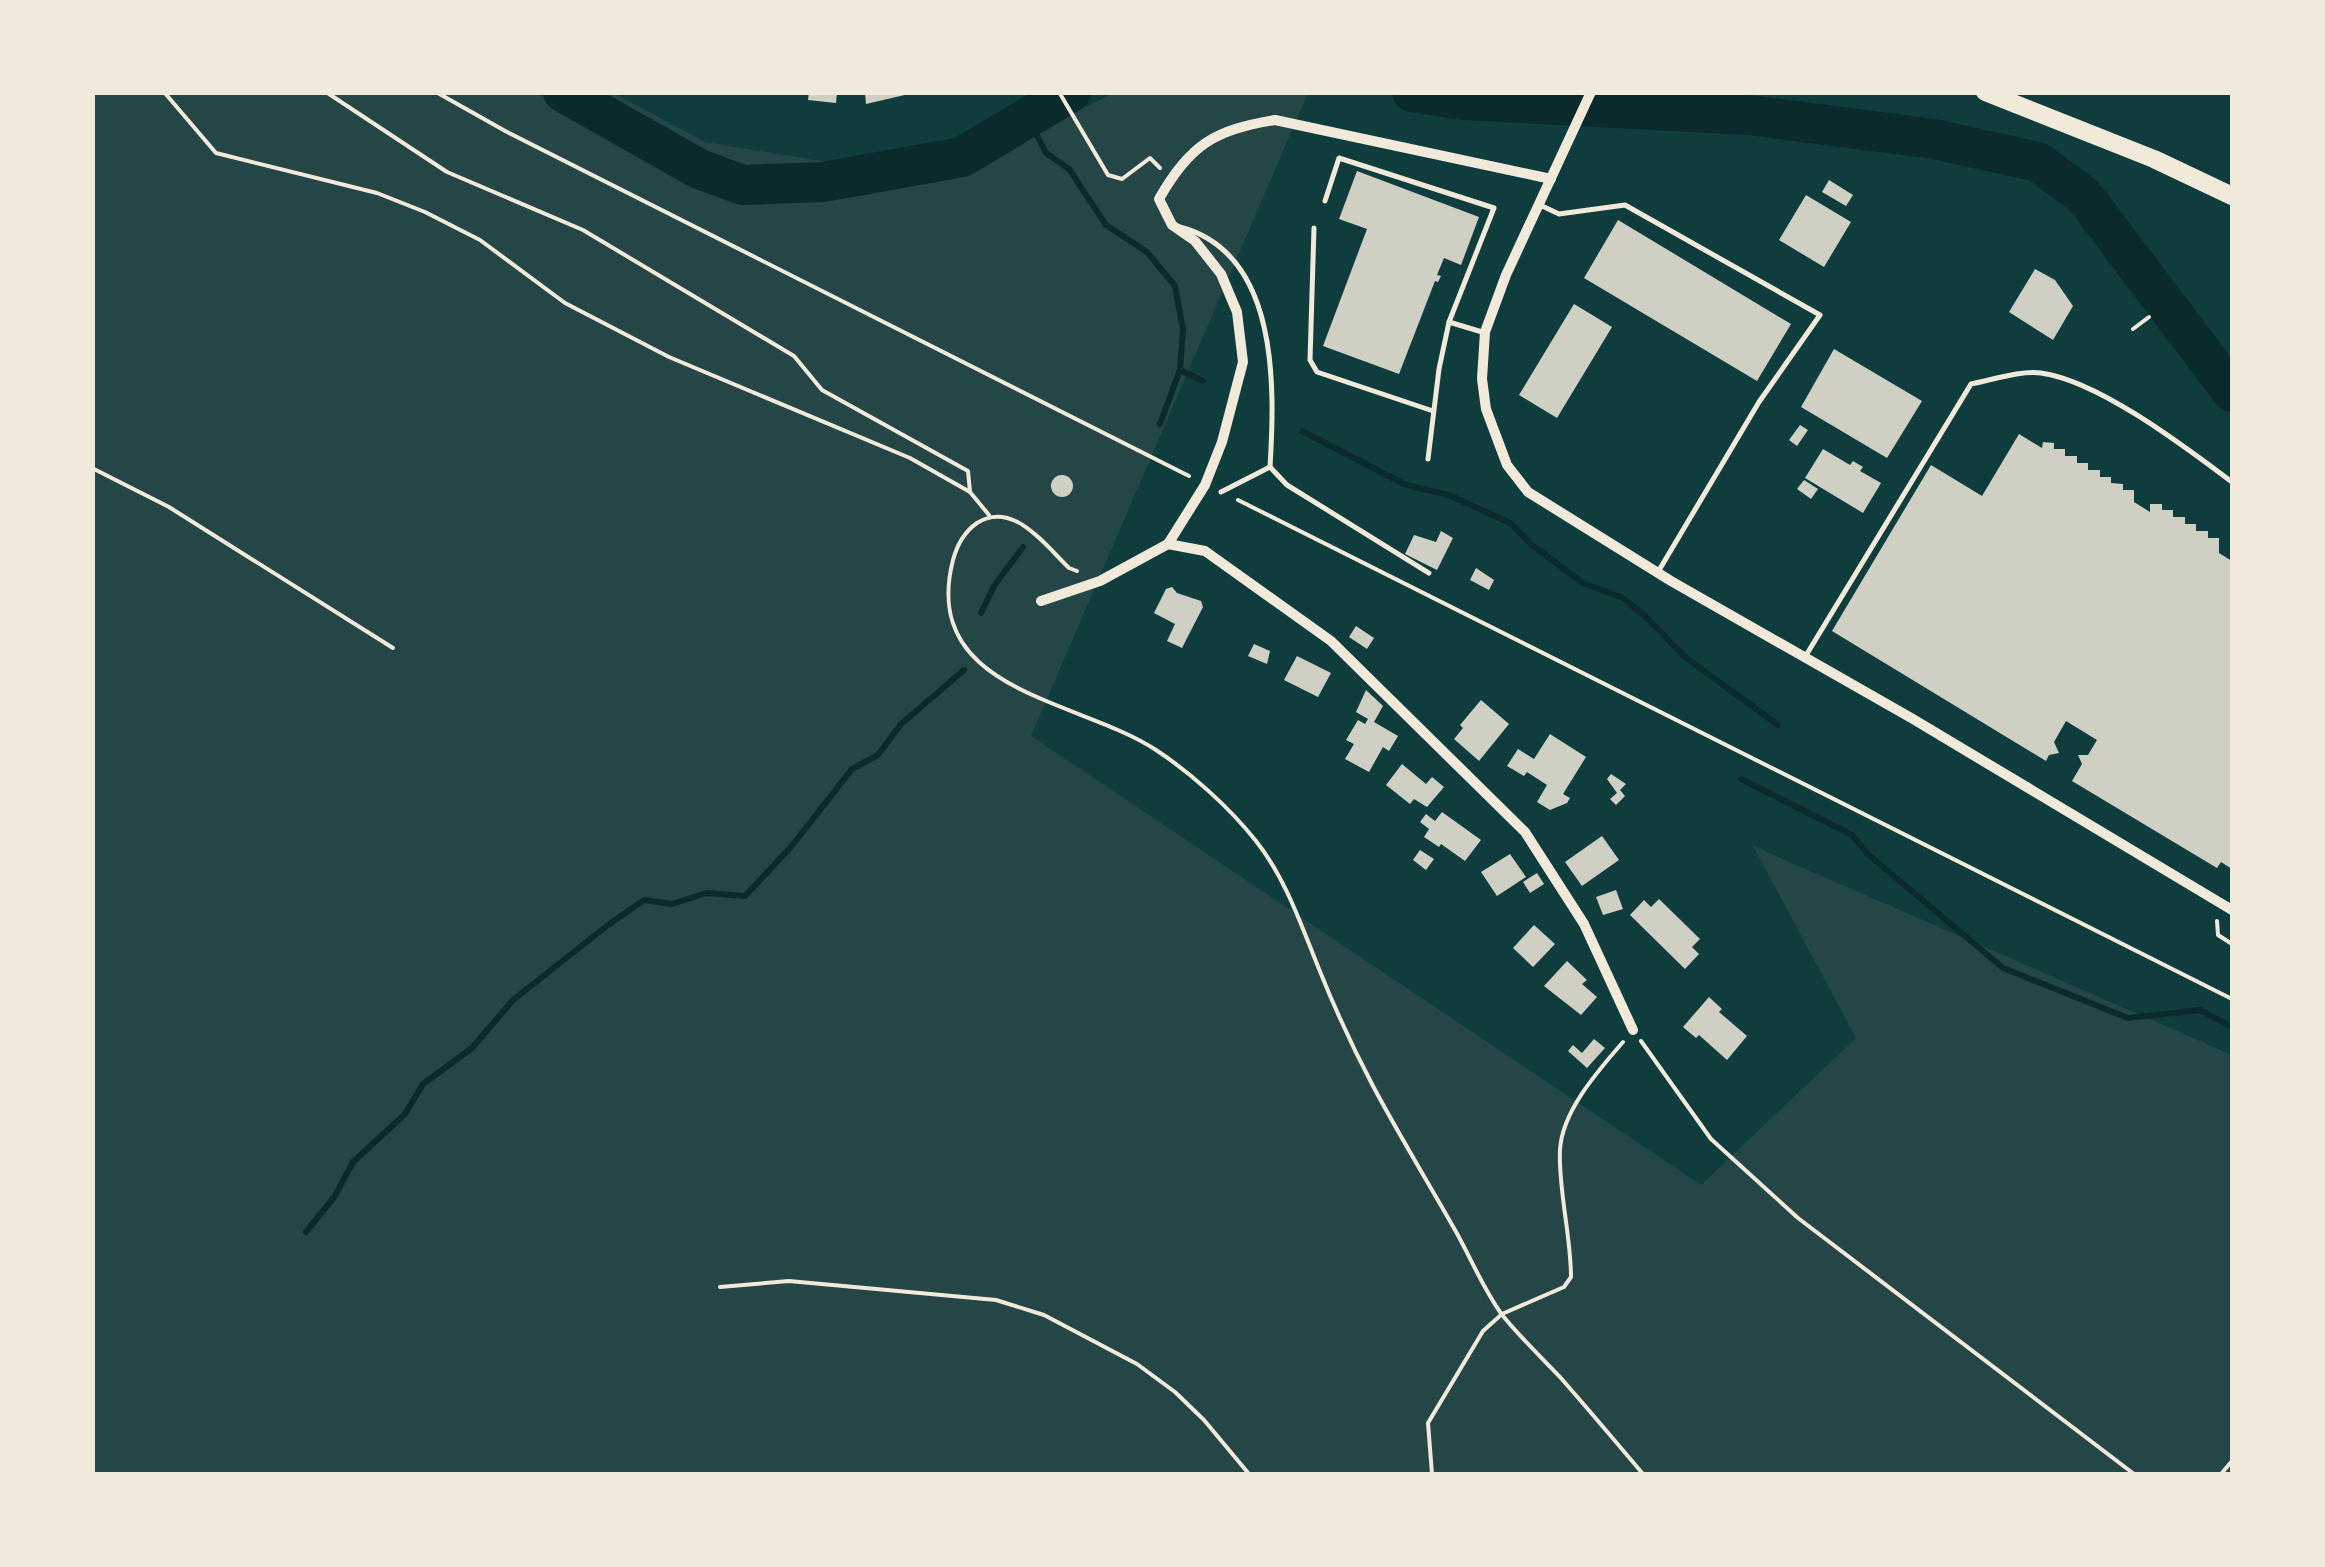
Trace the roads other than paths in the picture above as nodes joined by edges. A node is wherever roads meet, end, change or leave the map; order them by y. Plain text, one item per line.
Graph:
1 (1591, 92) edge
2 (1985, 92) edge
3 (1552, 179) junction
4 (2232, 196) edge
5 (1325, 201) dead end
6 (1540, 205) junction
7 (1172, 225) junction
8 (1314, 228) dead end
9 (1449, 322) junction
10 (1485, 332) junction
11 (1434, 411) junction
12 (1428, 458) dead end
13 (1270, 466) junction
14 (2232, 482) edge
15 (1221, 492) road end
16 (1168, 544) junction
17 (1658, 572) junction
18 (1429, 574) dead end
19 (1041, 601) dead end
20 (1804, 658) junction
21 (2232, 910) edge
22 (1633, 1030) road end

1 - 3 street
2 - 4 main road
3 - 6 street
3 - 7 street
5 - 9 lane
6 - 10 street
6 - 17 lane
7 - 13 lane
7 - 16 street
8 - 11 lane
9 - 10 lane
9 - 11 lane
10 - 17 street
11 - 12 lane
13 - 15 lane
13 - 18 lane
14 - 20 lane
16 - 19 street
16 - 22 street
17 - 20 street
20 - 21 street

